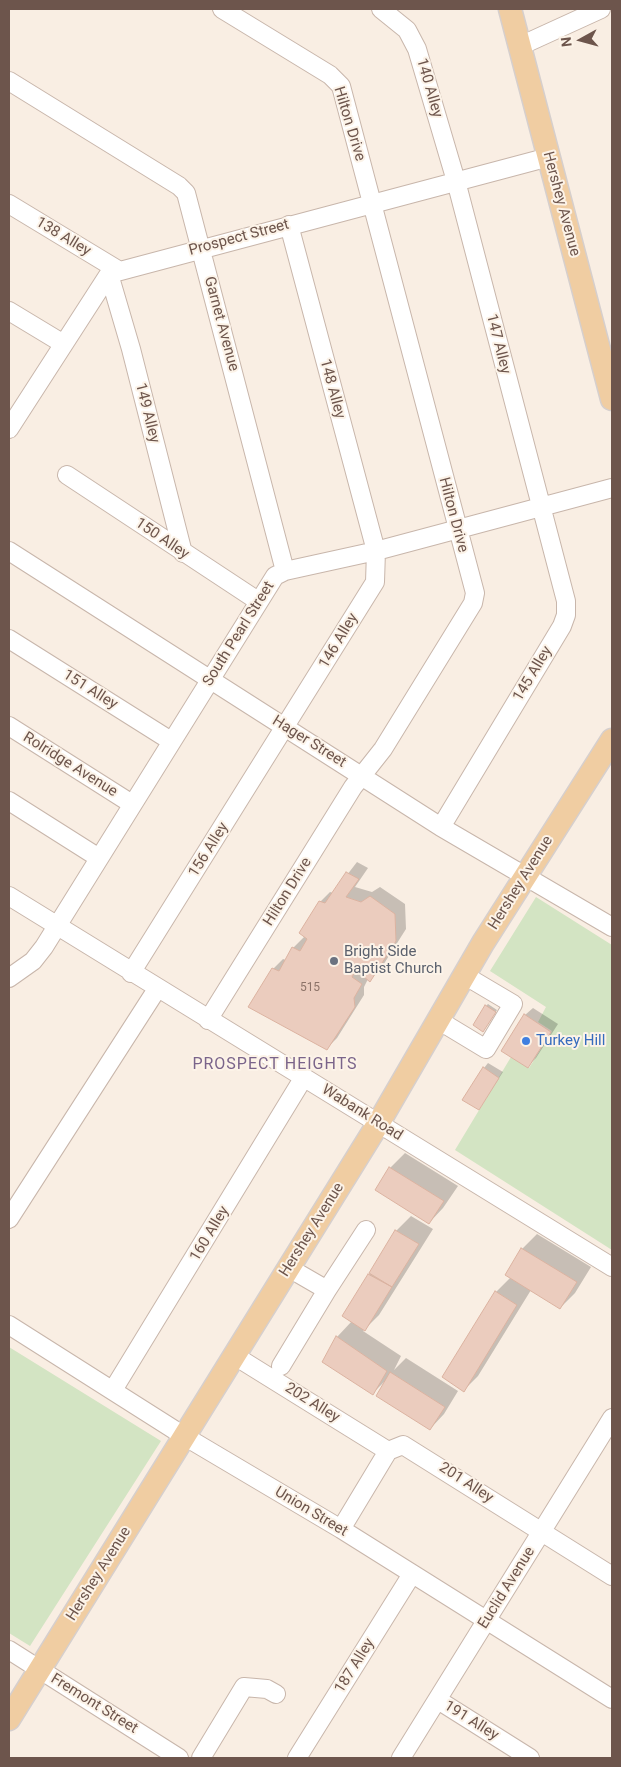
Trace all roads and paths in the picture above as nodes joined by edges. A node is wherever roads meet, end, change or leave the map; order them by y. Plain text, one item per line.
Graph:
1 (381, 9) edge
2 (510, 9) edge
3 (601, 9) edge
4 (231, 11) edge
5 (520, 46) junction
6 (9, 81) edge
7 (549, 157) junction
8 (456, 181) junction
9 (372, 203) junction
10 (9, 204) edge
11 (289, 225) junction
12 (201, 248) junction
13 (114, 272) junction
14 (9, 311) edge
15 (62, 343) junction
16 (612, 399) edge
17 (9, 429) edge
18 (67, 475) dead end
19 (612, 488) edge
20 (542, 508) junction
21 (457, 530) junction
22 (376, 552) junction
23 (183, 553) junction
24 (12, 559) edge
25 (285, 571) junction
26 (258, 601) junction
27 (9, 639) edge
28 (210, 680) junction
29 (9, 726) edge
30 (286, 726) junction
31 (612, 740) edge
32 (171, 742) junction
33 (363, 776) junction
34 (9, 801) edge
35 (132, 804) junction
36 (441, 827) junction
37 (99, 858) junction
38 (525, 876) junction
39 (9, 896) edge
40 (56, 927) junction
41 (612, 927) edge
42 (131, 973) junction
43 (464, 975) junction
44 (9, 978) edge
45 (157, 989) junction
46 (208, 1020) junction
47 (438, 1020) junction
48 (304, 1077) junction
49 (378, 1124) junction
50 (9, 1219) edge
51 (366, 1230) dead end
52 (612, 1267) edge
53 (289, 1268) junction
54 (327, 1290) junction
55 (9, 1325) edge
56 (235, 1356) junction
57 (280, 1366) dead end
58 (113, 1390) junction
59 (612, 1418) edge
60 (184, 1436) junction
61 (388, 1451) junction
62 (341, 1528) junction
63 (542, 1532) junction
64 (412, 1574) junction
65 (612, 1576) edge
66 (486, 1621) junction
67 (9, 1650) edge
68 (40, 1670) junction
69 (276, 1694) dead end
70 (438, 1700) junction
71 (612, 1700) edge
72 (9, 1719) edge
73 (519, 1755) edge
74 (179, 1758) edge
75 (201, 1758) edge
76 (298, 1758) edge
77 (401, 1758) edge

1 - 8 street, 140 Alley
2 - 5 main road, Hershey Avenue
3 - 5 street
4 - 9 street, Hilton Drive
5 - 7 main road, Hershey Avenue
6 - 12 street, Garnet Avenue
7 - 8 street, Prospect Street
7 - 16 main road, Hershey Avenue
8 - 9 street, Prospect Street
8 - 20 street, 147 Alley
9 - 11 street, Prospect Street
9 - 21 street, Hilton Drive
10 - 13 street, 138 Alley
11 - 12 street, Prospect Street
11 - 22 street, 148 Alley
12 - 13 street, Prospect Street
12 - 25 street, Garnet Avenue
13 - 15 street
13 - 23 street, 149 Alley
14 - 15 street
15 - 17 street
18 - 23 street, 150 Alley
19 - 20 street, South Pearl Street
20 - 21 street, South Pearl Street
20 - 36 street, 145 Alley
21 - 22 street, South Pearl Street
21 - 33 street, Hilton Drive
22 - 25 street, South Pearl Street
22 - 30 street, 146 Alley
23 - 26 street, 150 Alley
24 - 28 street, Hager Street
25 - 26 street, South Pearl Street
26 - 28 street, South Pearl Street
27 - 32 street, 151 Alley
28 - 30 street, Hager Street
28 - 32 street, South Pearl Street
29 - 35 street, Rolridge Avenue
30 - 33 street, Hager Street
30 - 42 street, 156 Alley
31 - 38 main road, Hershey Avenue
32 - 35 street, South Pearl Street
33 - 36 street, Hager Street
33 - 46 street, Hilton Drive
34 - 37 street
35 - 37 street, South Pearl Street
36 - 38 street, Hager Street
37 - 40 street, South Pearl Street
38 - 41 street, Hager Street
38 - 43 main road, Hershey Avenue
39 - 40 street, Wabank Road
40 - 42 street, Wabank Road
40 - 44 street, South Pearl Street
42 - 45 street, Wabank Road
43 - 47 main road, Hershey Avenue
43 - 47 street
45 - 46 street, Wabank Road
45 - 50 street
46 - 48 street, Wabank Road
47 - 49 main road, Hershey Avenue
48 - 49 street, Wabank Road
48 - 58 street, 160 Alley
49 - 52 street, Wabank Road
49 - 53 main road, Hershey Avenue
51 - 54 street
53 - 54 street
53 - 56 main road, Hershey Avenue
54 - 57 street
55 - 58 street, Union Street
56 - 60 main road, Hershey Avenue
56 - 61 street, 202 Alley
58 - 60 street, Union Street
59 - 63 street, Euclid Avenue
60 - 62 street, Union Street
60 - 68 main road, Hershey Avenue
61 - 62 street
61 - 63 street, 201 Alley
62 - 64 street, Union Street
63 - 65 street, 201 Alley
63 - 66 street, Euclid Avenue
64 - 66 street, Union Street
64 - 76 street, 187 Alley
66 - 70 street, Euclid Avenue
66 - 71 street, Union Street
67 - 68 street, Fremont Street
68 - 72 main road, Hershey Avenue
68 - 74 street, Fremont Street
69 - 75 street
70 - 73 street, 191 Alley
70 - 77 street, Euclid Avenue

